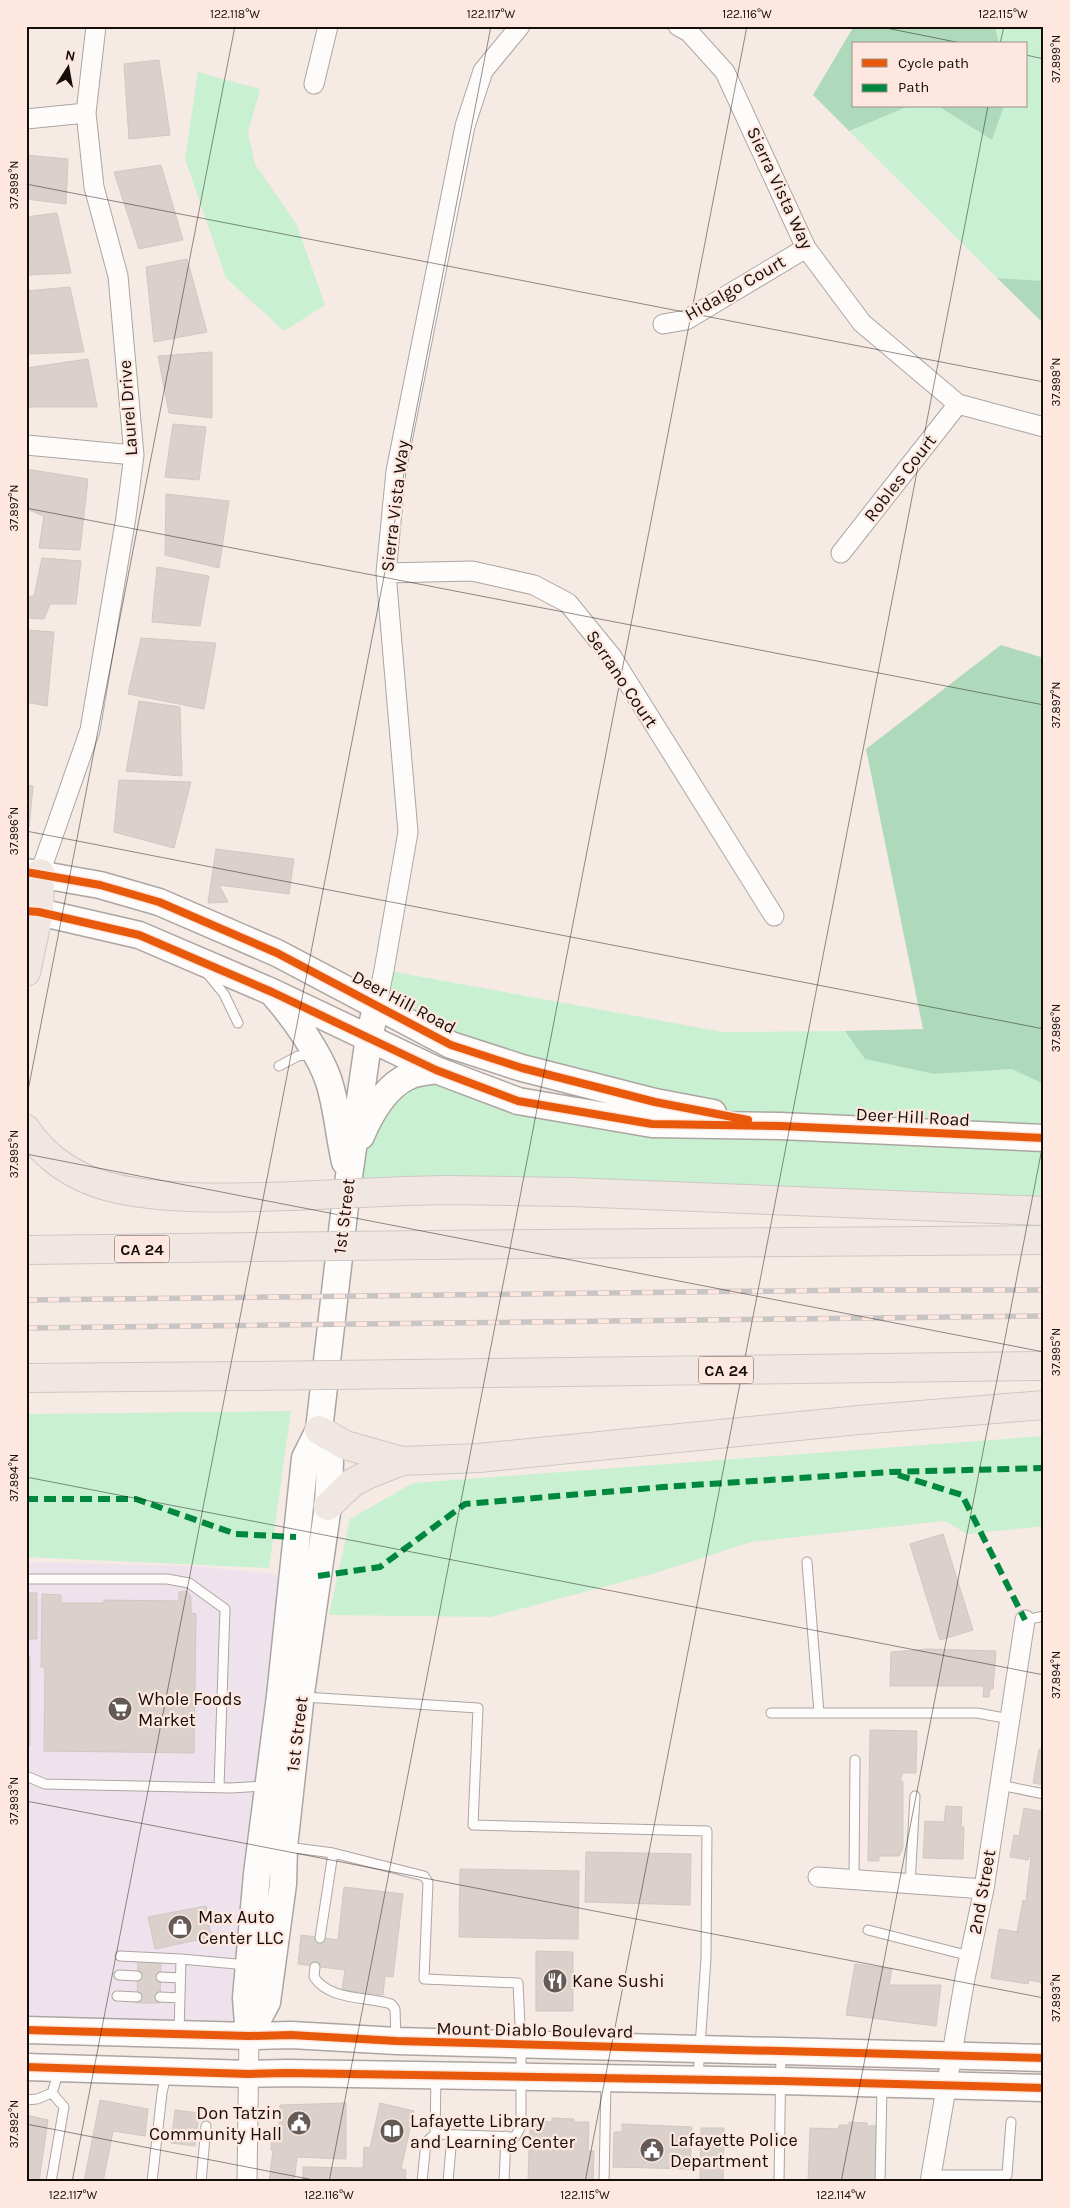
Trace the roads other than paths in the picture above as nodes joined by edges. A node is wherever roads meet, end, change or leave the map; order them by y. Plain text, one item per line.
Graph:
1 (96, 26) edge
2 (328, 26) edge
3 (520, 26) edge
4 (678, 26) edge
5 (314, 84) dead end
6 (86, 113) junction
7 (26, 119) edge
8 (806, 248) junction
9 (663, 324) dead end
10 (958, 404) junction
11 (1044, 427) edge
12 (26, 445) edge
13 (134, 455) junction
14 (841, 553) dead end
15 (386, 573) junction
16 (32, 891) edge
17 (774, 916) dead end
18 (196, 959) junction
19 (26, 972) edge
20 (272, 992) junction
21 (377, 1004) junction
22 (238, 1023) dead end
23 (369, 1037) junction
24 (315, 1054) junction
25 (279, 1066) dead end
26 (436, 1070) junction
27 (780, 1126) junction
28 (26, 1129) edge
29 (1044, 1138) edge
30 (350, 1170) junction
31 (1044, 1211) edge
32 (1044, 1240) edge
33 (26, 1250) edge
34 (1044, 1366) edge
35 (26, 1378) edge
36 (1044, 1405) edge
37 (319, 1430) junction
38 (402, 1462) junction
39 (328, 1506) junction
40 (806, 1562) dead end
41 (26, 1579) edge
42 (1044, 1616) edge
43 (1025, 1620) joint
44 (300, 1706) junction
45 (771, 1713) dead end
46 (819, 1713) junction
47 (1010, 1719) junction
48 (286, 1740) dead end
49 (282, 1758) dead end
50 (855, 1760) dead end
51 (26, 1776) edge
52 (1000, 1785) junction
53 (220, 1787) junction
54 (268, 1789) junction
55 (1044, 1794) edge
56 (915, 1796) dead end
57 (284, 1847) junction
58 (333, 1853) junction
59 (818, 1877) dead end
60 (854, 1879) junction
61 (910, 1884) junction
62 (984, 1889) junction
63 (868, 1930) dead end
64 (320, 1938) dead end
65 (120, 1956) dead end
66 (970, 1956) junction
67 (181, 1959) junction
68 (250, 1965) junction
69 (316, 1967) dead end
70 (119, 1975) dead end
71 (138, 1976) dead end
72 (161, 1977) dead end
73 (180, 1978) junction
74 (117, 1996) dead end
75 (137, 1997) dead end
76 (160, 1997) dead end
77 (180, 1998) junction
78 (26, 2030) edge
79 (179, 2034) junction
80 (250, 2036) junction
81 (396, 2041) junction
82 (521, 2045) junction
83 (700, 2050) junction
84 (781, 2052) junction
85 (952, 2056) junction
86 (1044, 2058) edge
87 (26, 2067) edge
88 (60, 2068) junction
89 (167, 2072) junction
90 (249, 2074) junction
91 (436, 2076) junction
92 (521, 2077) junction
93 (606, 2078) junction
94 (698, 2080) junction
95 (782, 2081) junction
96 (882, 2083) junction
97 (947, 2085) junction
98 (1044, 2088) edge
99 (52, 2093) junction
100 (26, 2100) edge
101 (1011, 2122) dead end
102 (206, 2126) dead end
103 (435, 2134) junction
104 (452, 2135) junction
105 (506, 2136) junction
106 (930, 2179) edge
107 (51, 2182) edge
108 (152, 2182) edge
109 (201, 2182) edge
110 (247, 2182) edge
111 (422, 2182) edge
112 (448, 2182) edge
113 (504, 2182) edge
114 (604, 2182) edge
115 (779, 2182) edge
116 (880, 2182) edge

1 - 6 street, Laurel Drive
2 - 5 street
3 - 15 street, Sierra Vista Way
4 - 8 street, Sierra Vista Way
6 - 7 street
6 - 13 street, Laurel Drive
8 - 9 street, Hidalgo Court
8 - 10 street, Sierra Vista Way
10 - 11 street, Sierra Vista Way
10 - 14 street, Robles Court
12 - 13 street
13 - 16 street, Laurel Drive
15 - 17 street, Serrano Court
15 - 21 street, Sierra Vista Way
16 - 18 street, Deer Hill Road
16 - 19 highway
16 - 21 street, Deer Hill Road
18 - 20 street, Deer Hill Road
18 - 22 lane
20 - 23 street, Deer Hill Road
20 - 24 street
21 - 23 street, 1st Street
21 - 27 street, Deer Hill Road
23 - 26 street, Deer Hill Road
23 - 30 street, 1st Street
24 - 25 lane
24 - 30 street
26 - 27 street, Deer Hill Road
26 - 30 street
27 - 29 street, Deer Hill Road
28 - 31 highway, bridge
30 - 37 street, 1st Street
32 - 33 highway, CA 24, bridge
34 - 35 highway, CA 24, bridge
36 - 38 highway
37 - 38 highway
37 - 39 street, 1st Street
37 - 54 street, 1st Street
38 - 39 highway
39 - 44 street, 1st Street
40 - 46 lane
41 - 53 lane
42 - 43 lane, 2nd Street
43 - 47 street, 2nd Street
44 - 48 lane
44 - 57 street, 1st Street
44 - 83 lane
45 - 46 lane
46 - 47 lane
47 - 52 street, 2nd Street
49 - 54 lane
50 - 60 lane
51 - 53 lane
52 - 55 lane
52 - 62 street, 2nd Street
53 - 54 lane
54 - 57 street
54 - 68 street, 1st Street
56 - 61 lane
57 - 58 lane
57 - 80 street, 1st Street
58 - 64 lane
58 - 82 lane
59 - 60 street
60 - 61 street
61 - 62 street
62 - 66 street, 2nd Street
63 - 66 lane
65 - 67 lane
66 - 85 street, 2nd Street
67 - 68 lane
67 - 73 lane
68 - 80 street, 1st Street
69 - 81 lane
70 - 71 lane
72 - 73 lane
73 - 77 lane
74 - 75 lane
76 - 77 lane
77 - 79 lane
78 - 79 street, Mount Diablo Boulevard
79 - 80 street, Mount Diablo Boulevard
80 - 81 street, Mount Diablo Boulevard
80 - 90 street, 1st Street
81 - 82 street, Mount Diablo Boulevard
82 - 83 street, Mount Diablo Boulevard
82 - 92 lane
83 - 84 street, Mount Diablo Boulevard
83 - 94 lane
84 - 85 street, Mount Diablo Boulevard
84 - 95 lane
85 - 86 street, Mount Diablo Boulevard
85 - 97 street, 2nd Street
87 - 88 street
88 - 89 street
88 - 99 lane
89 - 90 street
89 - 108 lane
90 - 91 street
90 - 110 street, 1st Street
91 - 92 street
91 - 103 lane
92 - 93 street
92 - 105 lane
93 - 94 street
93 - 114 lane
94 - 95 street
95 - 96 street
95 - 115 lane
96 - 97 street
96 - 116 lane
97 - 98 street
97 - 106 street, 2nd Street
99 - 100 lane
99 - 107 lane
101 - 106 lane
102 - 109 lane
103 - 104 lane
103 - 111 lane
104 - 105 lane
104 - 112 lane
105 - 113 lane

